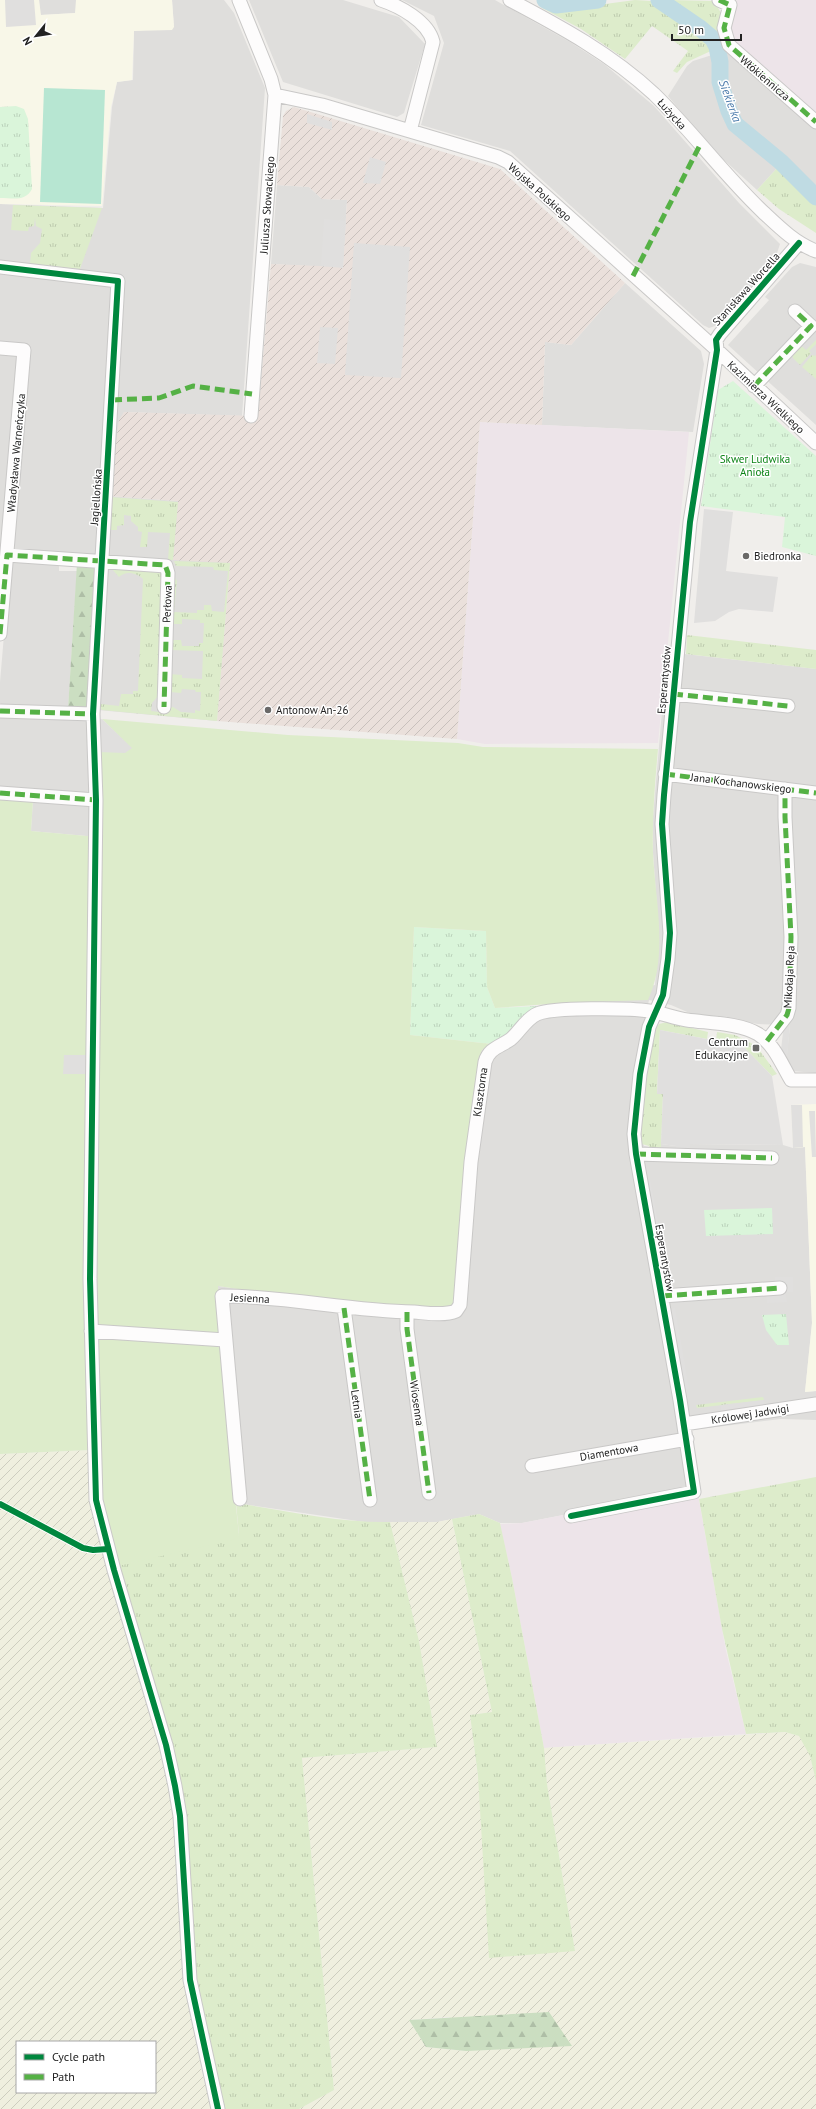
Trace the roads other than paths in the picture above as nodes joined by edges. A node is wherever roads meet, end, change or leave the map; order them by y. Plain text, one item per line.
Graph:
1 (239, 0) edge
2 (381, 0) edge
3 (510, 0) edge
4 (725, 2) edge
5 (275, 95) junction
6 (816, 122) edge
7 (410, 132) junction
8 (799, 243) junction
9 (816, 251) edge
10 (0, 267) edge
11 (796, 311) dead end
12 (0, 348) edge
13 (717, 350) junction
14 (754, 386) junction
15 (251, 416) dead end
16 (816, 443) edge
17 (7, 555) junction
18 (101, 562) junction
19 (0, 634) edge
20 (673, 694) junction
21 (164, 706) dead end
22 (788, 706) dead end
23 (0, 711) edge
24 (92, 714) junction
25 (665, 774) junction
26 (785, 788) junction
27 (0, 793) edge
28 (816, 793) edge
29 (96, 800) junction
30 (655, 1012) junction
31 (767, 1041) junction
32 (816, 1080) edge
33 (636, 1154) junction
34 (772, 1158) dead end
35 (780, 1288) dead end
36 (662, 1296) junction
37 (344, 1308) junction
38 (456, 1311) joint
39 (407, 1312) junction
40 (91, 1332) junction
41 (225, 1340) junction
42 (816, 1404) edge
43 (684, 1424) junction
44 (687, 1439) junction
45 (532, 1466) dead end
46 (429, 1494) dead end
47 (240, 1499) dead end
48 (370, 1500) dead end
49 (571, 1516) dead end
50 (218, 2109) edge

1 - 5 street, Juliusza Słowackiego
2 - 7 street
3 - 8 street, Łużycka
4 - 6 street, Włókiennicza
5 - 7 street, Wojska Polskiego
5 - 15 street, Juliusza Słowackiego
7 - 13 street, Wojska Polskiego
8 - 9 street, Łużycka
8 - 13 street, Stanisława Worcella
10 - 18 street, Jagiellońska
11 - 14 street
12 - 17 street, Władysława Warneńczyka
13 - 14 street, Kazimierza Wielkiego
13 - 20 street, Esperantystów
14 - 16 street, Kazimierza Wielkiego
17 - 18 street
17 - 19 street, Władysława Warneńczyka
18 - 21 street, Perłowa
18 - 24 street, Jagiellońska
20 - 22 street, Esperantystów
20 - 25 street, Esperantystów
23 - 24 street
24 - 29 street, Jagiellońska
25 - 26 street, Jana Kochanowskiego
25 - 30 street, Esperantystów
26 - 28 street, Jana Kochanowskiego
26 - 31 street, Mikołaja Reja
27 - 29 street
29 - 40 street, Jagiellońska
30 - 31 street
30 - 33 street, Esperantystów
30 - 38 street, Klasztorna
31 - 32 street
33 - 34 street
33 - 36 street, Esperantystów
35 - 36 street, Esperantystów
36 - 43 street, Esperantystów
37 - 39 street, Jesienna
37 - 41 street, Jesienna
37 - 48 street, Letnia
38 - 39 street, Jesienna
39 - 46 street, Wiosenna
40 - 41 street
40 - 50 street, Jagiellońska
41 - 47 street, Jesienna
42 - 43 street, Królowej Jadwigi
43 - 44 street, Esperantystów
44 - 45 street, Diamentowa
44 - 49 street, Esperantystów

